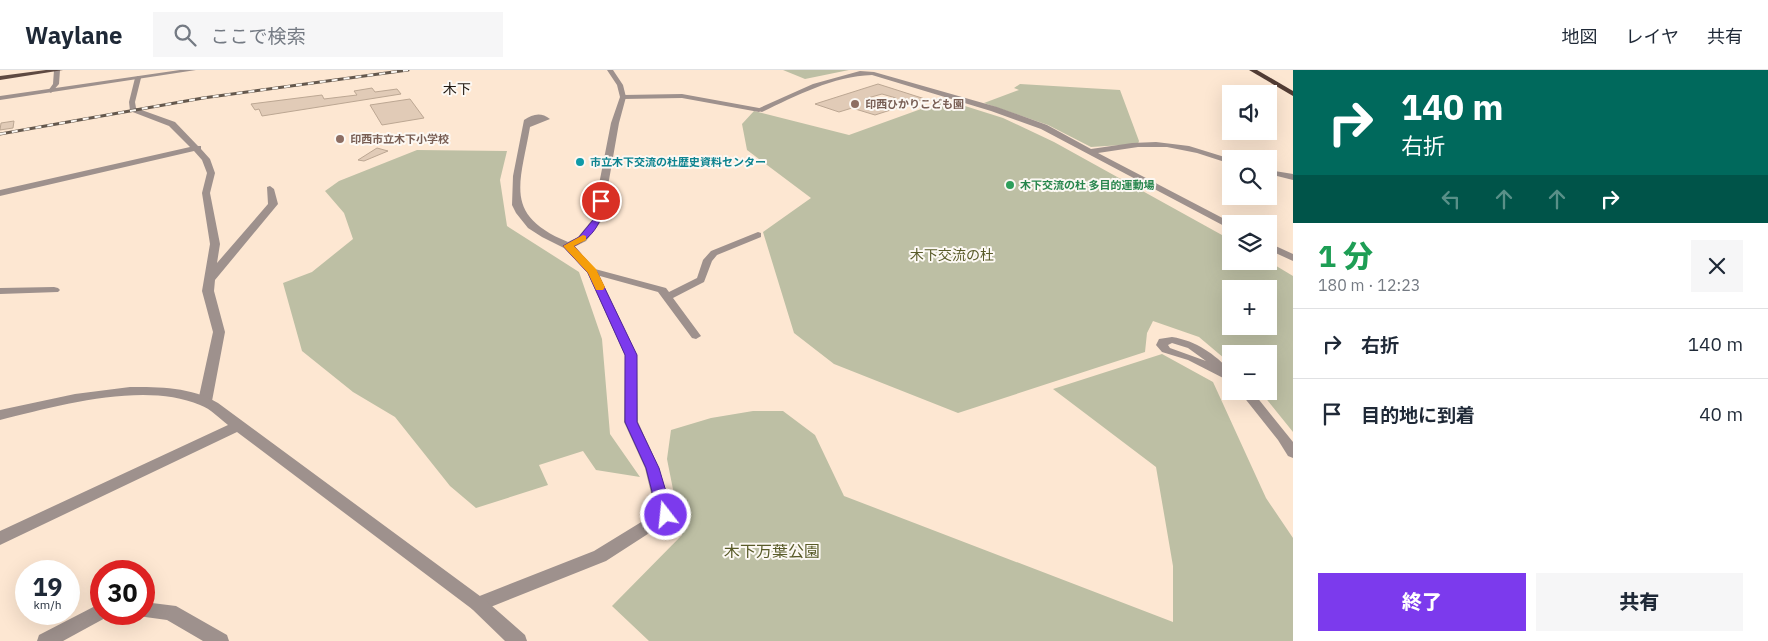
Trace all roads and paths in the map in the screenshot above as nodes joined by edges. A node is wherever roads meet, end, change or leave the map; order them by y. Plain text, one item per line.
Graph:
1 (14, 70) edge
2 (59, 70) edge
3 (193, 70) edge
4 (610, 70) edge
5 (1252, 70) edge
6 (0, 72) edge
7 (0, 78) edge
8 (138, 78) junction
9 (51, 91) junction
10 (1293, 94) edge
11 (623, 97) junction
12 (0, 98) edge
13 (759, 110) joint
14 (527, 126) dead end
15 (198, 148) junction
16 (1092, 151) junction
17 (1222, 159) edge
18 (1277, 174) edge
19 (1293, 178) edge
20 (270, 189) dead end
21 (0, 193) edge
22 (1222, 221) edge
23 (758, 235) dead end
24 (568, 246) junction
25 (1277, 250) edge
26 (1293, 258) edge
27 (592, 272) junction
28 (210, 280) junction
29 (54, 290) dead end
30 (0, 291) edge
31 (667, 296) junction
32 (696, 336) dead end
33 (1231, 378) edge
34 (1252, 400) edge
35 (205, 401) junction
36 (0, 414) edge
37 (238, 426) junction
38 (1293, 453) edge
39 (0, 538) edge
40 (478, 604) junction
41 (155, 611) edge
42 (90, 617) edge
43 (46, 641) edge
44 (220, 641) edge
45 (518, 641) edge

1 - 6 main road
2 - 7 main road
2 - 9 street
3 - 8 street
4 - 11 street
5 - 10 highway
8 - 9 street
8 - 15 street
9 - 12 street
11 - 13 lane
11 - 24 street
13 - 16 street
14 - 24 street
15 - 21 street
15 - 28 street
16 - 17 street
16 - 22 street
18 - 19 street
20 - 28 street
23 - 31 lane
24 - 27 street
25 - 26 street
27 - 31 lane
27 - 40 street
28 - 35 street
29 - 30 street
31 - 32 lane
33 - 33 lane
34 - 38 lane
35 - 36 street
35 - 37 street
37 - 39 street
37 - 40 street
40 - 45 street
41 - 44 street
42 - 43 street

